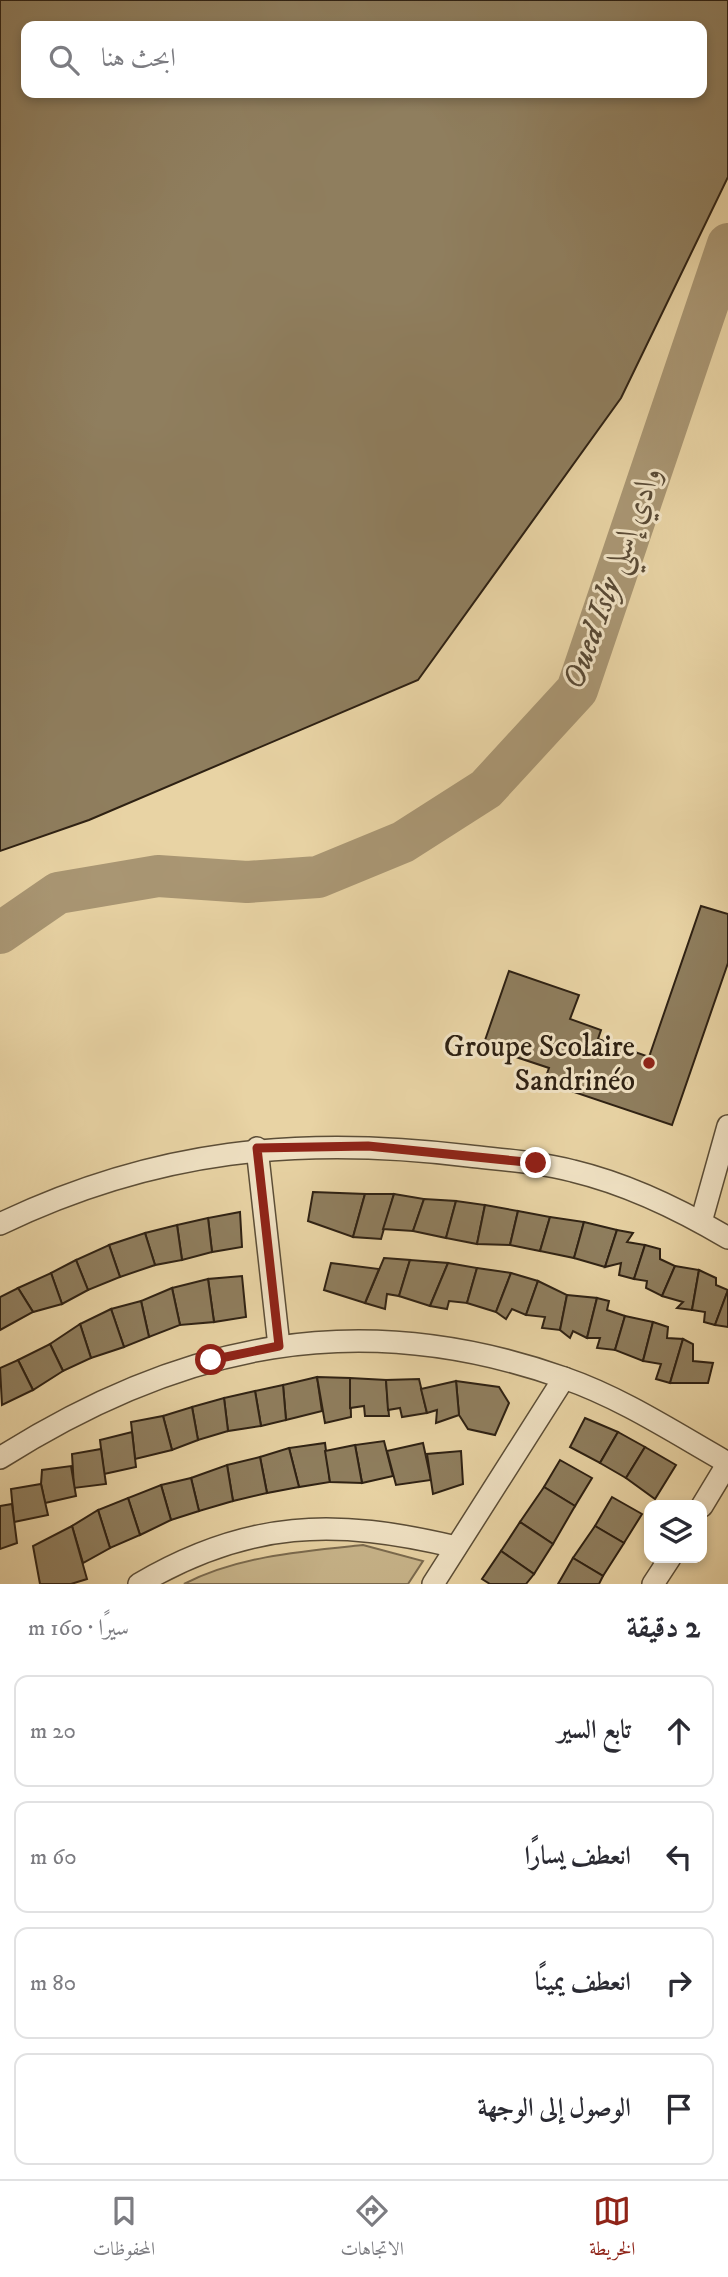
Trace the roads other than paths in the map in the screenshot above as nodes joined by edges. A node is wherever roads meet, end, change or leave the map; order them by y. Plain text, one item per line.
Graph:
1 (728, 1126) edge
2 (257, 1148) junction
3 (701, 1222) junction
4 (0, 1224) edge
5 (728, 1238) edge
6 (279, 1346) junction
7 (564, 1378) junction
8 (0, 1458) edge
9 (728, 1463) edge
10 (706, 1500) edge
11 (456, 1547) junction
12 (667, 1563) edge
13 (139, 1584) edge
14 (433, 1584) edge
15 (653, 1584) edge

1 - 3 street
2 - 3 street
2 - 4 street
2 - 6 street
3 - 5 street
6 - 7 street
6 - 8 street
7 - 9 street
7 - 11 street
9 - 10 street
11 - 13 street
11 - 14 street
12 - 15 street

